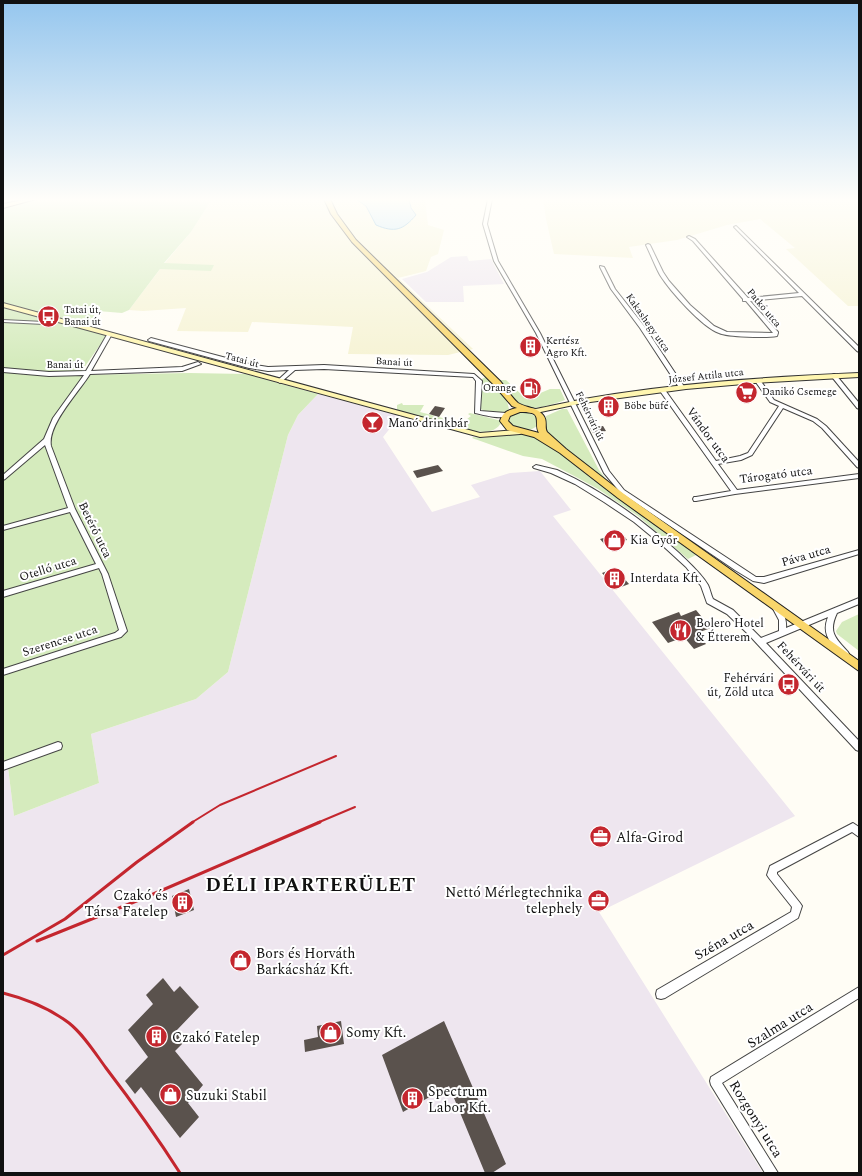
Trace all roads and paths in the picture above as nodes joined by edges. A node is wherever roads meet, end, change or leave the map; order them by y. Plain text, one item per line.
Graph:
1 (368, 254) edge
2 (494, 254) edge
3 (654, 254) edge
4 (706, 254) edge
5 (763, 254) edge
6 (602, 267) dead end
7 (803, 294) junction
8 (745, 300) junction
9 (3, 305) edge
10 (54, 320) junction
11 (3, 321) edge
12 (110, 334) junction
13 (151, 340) dead end
14 (859, 350) edge
15 (198, 364) dead end
16 (246, 368) junction
17 (294, 368) junction
18 (3, 370) edge
19 (87, 374) junction
20 (859, 375) edge
21 (834, 376) junction
22 (280, 381) junction
23 (758, 381) junction
24 (682, 388) junction
25 (663, 390) junction
26 (508, 397) junction
27 (572, 403) junction
28 (782, 405) junction
29 (556, 407) junction
30 (859, 407) edge
31 (526, 410) junction
32 (507, 418) junction
33 (542, 423) junction
34 (523, 432) junction
35 (477, 434) junction
36 (46, 440) junction
37 (563, 451) junction
38 (715, 463) junction
39 (859, 466) edge
40 (536, 467) dead end
41 (859, 476) edge
42 (3, 478) edge
43 (735, 492) junction
44 (696, 499) dead end
45 (72, 509) junction
46 (3, 528) edge
47 (859, 552) edge
48 (100, 564) junction
49 (759, 580) joint
50 (3, 594) edge
51 (859, 601) edge
52 (775, 606) junction
53 (834, 611) junction
54 (802, 625) junction
55 (123, 631) joint
56 (782, 633) junction
57 (760, 642) junction
58 (856, 665) edge
59 (3, 672) edge
60 (58, 746) dead end
61 (859, 747) edge
62 (3, 766) edge
63 (856, 830) edge
64 (859, 992) edge
65 (661, 994) dead end
66 (715, 1081) joint
67 (772, 1173) edge

1 - 26 main road
2 - 27 street, Fehérvári út
3 - 8 street, Patkó utca
4 - 8 street, Patkó utca
5 - 7 street
6 - 24 street, Kakashegy utca
7 - 8 street
7 - 14 street
9 - 10 street, Tatai út
10 - 11 street
10 - 12 street, Tatai út
12 - 16 street, Tatai út
12 - 19 street
13 - 16 street, Tatai út
15 - 19 street, Banai út
16 - 17 street, Tatai út
16 - 22 street, Tatai út
17 - 22 street
17 - 32 street, Banai út
18 - 19 street, Banai út
19 - 36 street
20 - 21 street, József Attila utca
21 - 23 street, József Attila utca
21 - 30 street
22 - 35 street, Tatai út
23 - 24 street, József Attila utca
23 - 28 street
24 - 25 street, József Attila utca
25 - 27 street, József Attila utca
25 - 38 street, Vándor utca
26 - 31 main road
26 - 32 main road
27 - 29 street, József Attila utca
27 - 49 street, Fehérvári út
28 - 38 street
28 - 39 street
29 - 31 street, József Attila utca
29 - 33 street, József Attila utca
31 - 32 main road
31 - 33 main road
32 - 34 main road
32 - 35 street, Tatai út
33 - 34 main road
33 - 37 main road
34 - 35 street, Tatai út
34 - 37 main road
36 - 42 street
36 - 45 street, Betérő utca
37 - 52 main road
38 - 43 street, Vándor utca
40 - 57 street, Fehérvári út
41 - 43 street, Tárogató utca
43 - 44 street, Tárogató utca
45 - 46 street
45 - 48 street, Betérő utca
47 - 49 street, Páva utca
48 - 50 street, Otelló utca
48 - 55 street, Betérő utca
51 - 53 street
52 - 54 main road
52 - 56 street
53 - 54 street
53 - 58 street
54 - 56 street
54 - 58 main road
55 - 59 street, Szerencse utca
56 - 57 street
57 - 61 street, Fehérvári út
60 - 62 street
63 - 65 street, Széna utca
64 - 66 street, Szalma utca
66 - 67 street, Rozgonyi utca

